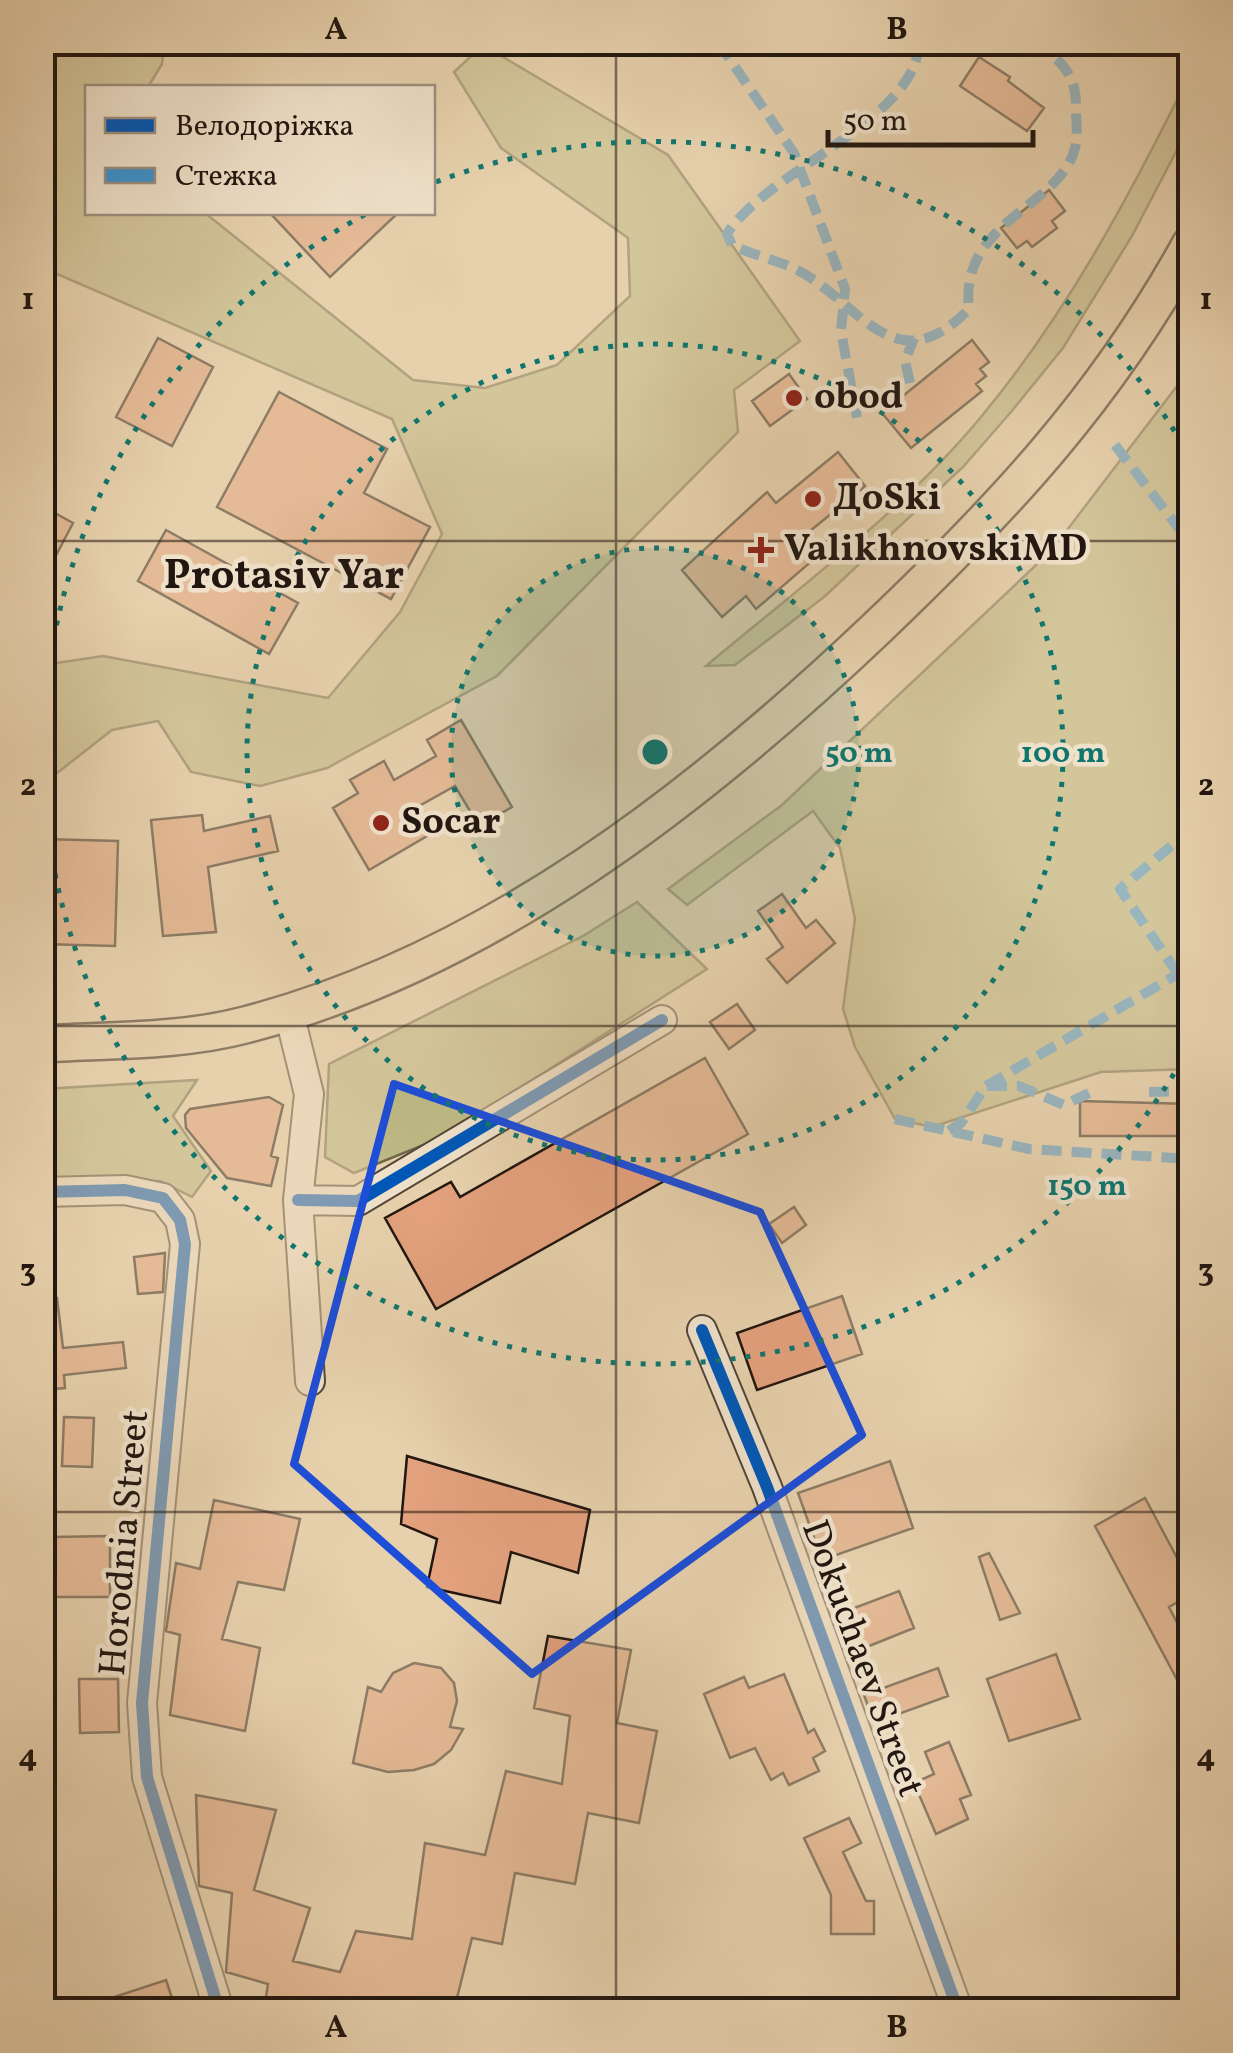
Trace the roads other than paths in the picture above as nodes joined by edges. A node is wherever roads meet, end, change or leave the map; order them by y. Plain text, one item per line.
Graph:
1 (1190, 246) edge
2 (289, 1012) junction
3 (662, 1020) dead end
4 (42, 1044) edge
5 (42, 1192) edge
6 (298, 1200) junction
7 (702, 1330) dead end
8 (310, 1380) dead end
9 (218, 2010) edge
10 (958, 2010) edge

1 - 2 main road
2 - 4 main road
2 - 6 street
3 - 6 street
5 - 9 street, Horodnia Street
6 - 8 street
7 - 10 street, Dokuchaev Street

